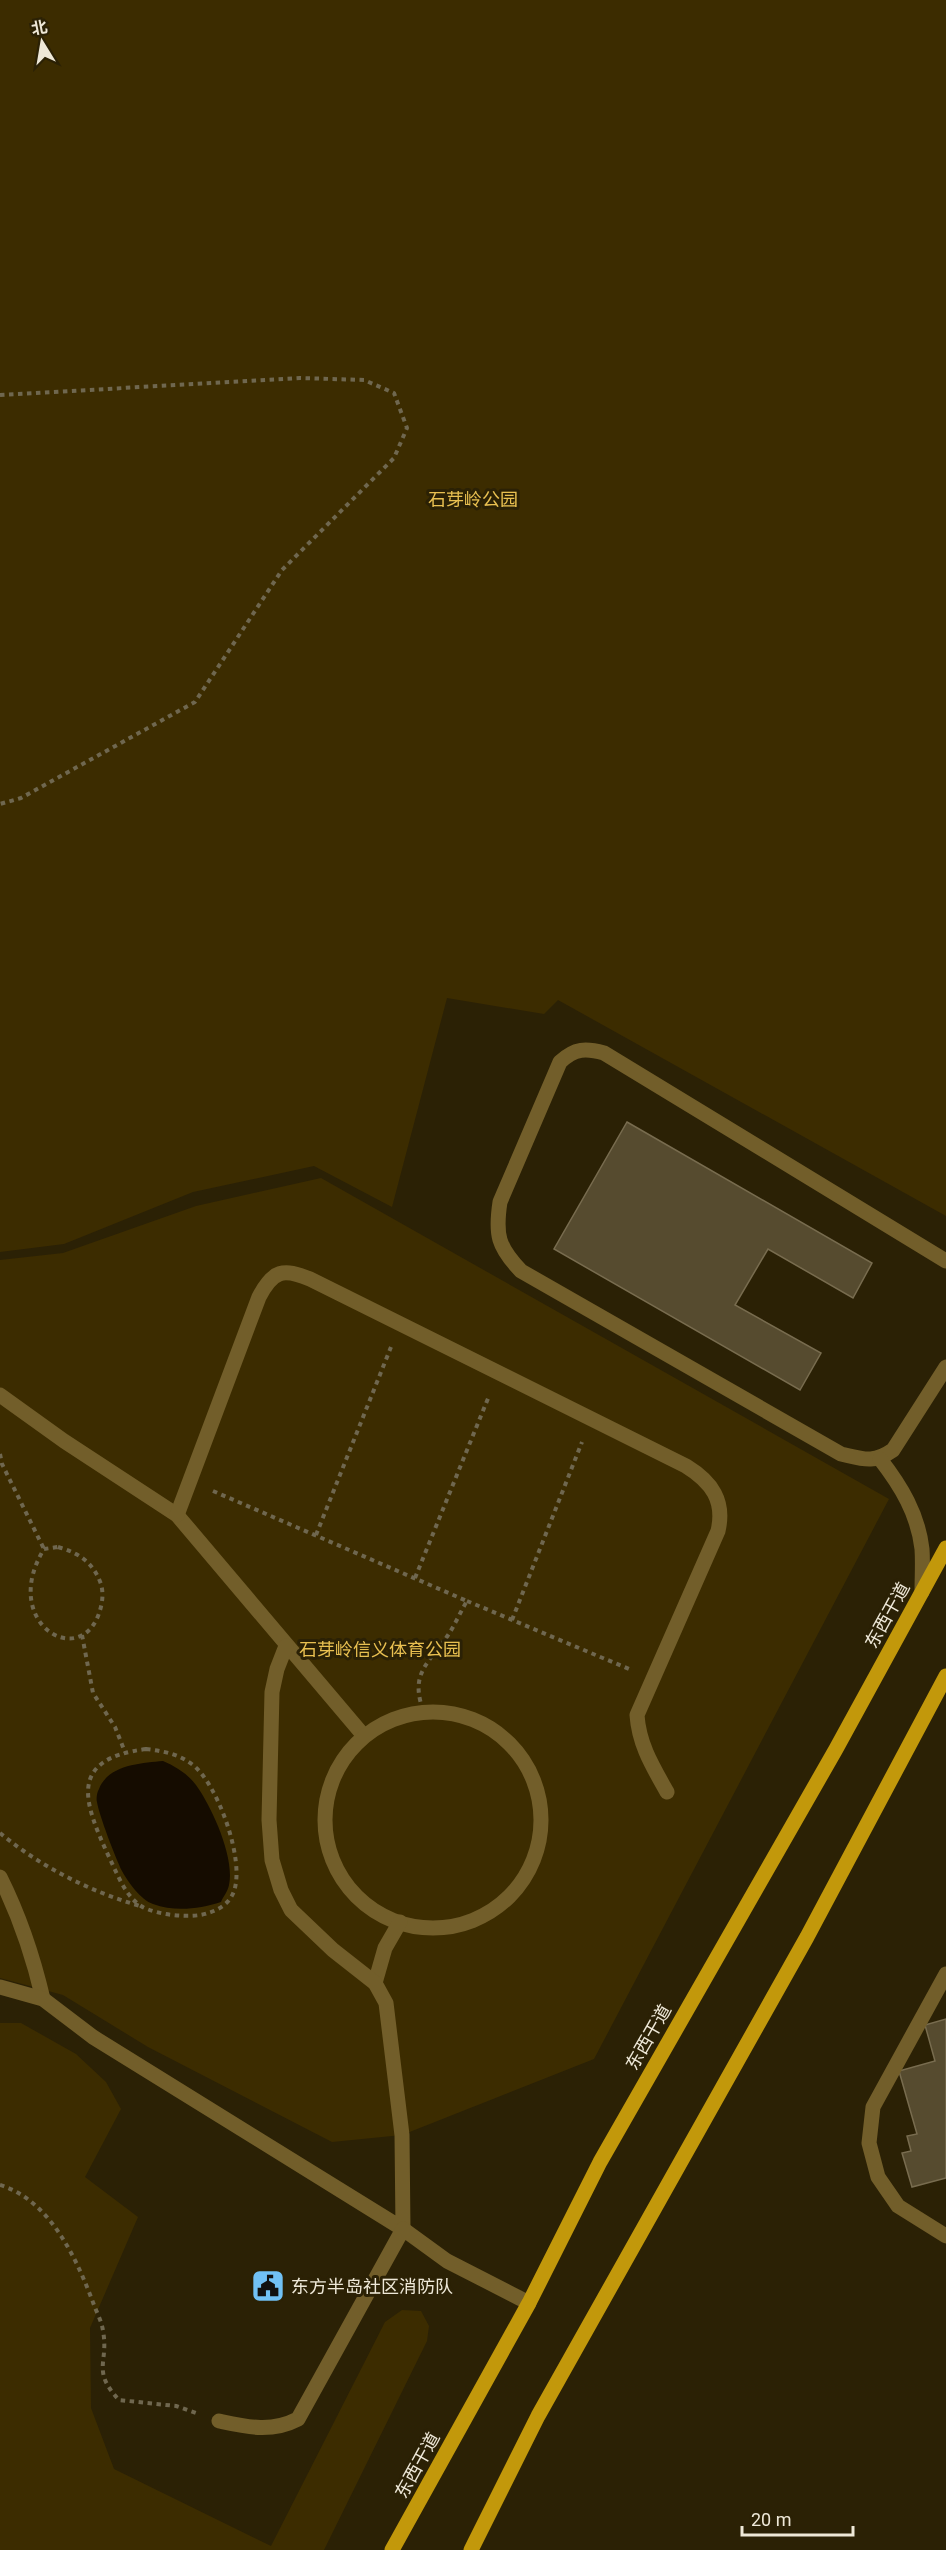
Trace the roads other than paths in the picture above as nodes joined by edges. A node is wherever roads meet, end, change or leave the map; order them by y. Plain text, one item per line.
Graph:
1 (946, 1261) edge
2 (946, 1367) edge
3 (0, 1395) edge
4 (880, 1459) junction
5 (177, 1515) junction
6 (946, 1548) edge
7 (922, 1592) junction
8 (286, 1646) junction
9 (946, 1676) edge
10 (364, 1737) junction
11 (667, 1792) dead end
12 (0, 1877) edge
13 (399, 1922) junction
14 (946, 1974) edge
15 (375, 1983) junction
16 (0, 1987) edge
17 (43, 1999) junction
18 (404, 2229) junction
19 (946, 2236) edge
20 (529, 2303) junction
21 (219, 2421) road end
22 (392, 2550) edge
23 (471, 2550) edge

1 - 4 street
2 - 4 street
3 - 5 street
4 - 7 street
5 - 8 street
5 - 11 street
6 - 7 main road, 东西干道
7 - 20 main road, 东西干道
8 - 10 street
8 - 15 street
9 - 23 main road
10 - 13 street
10 - 13 street
12 - 17 street
13 - 15 street
14 - 19 street
15 - 18 street
16 - 17 street
17 - 18 street
18 - 20 street
18 - 21 street
20 - 22 main road, 东西干道

